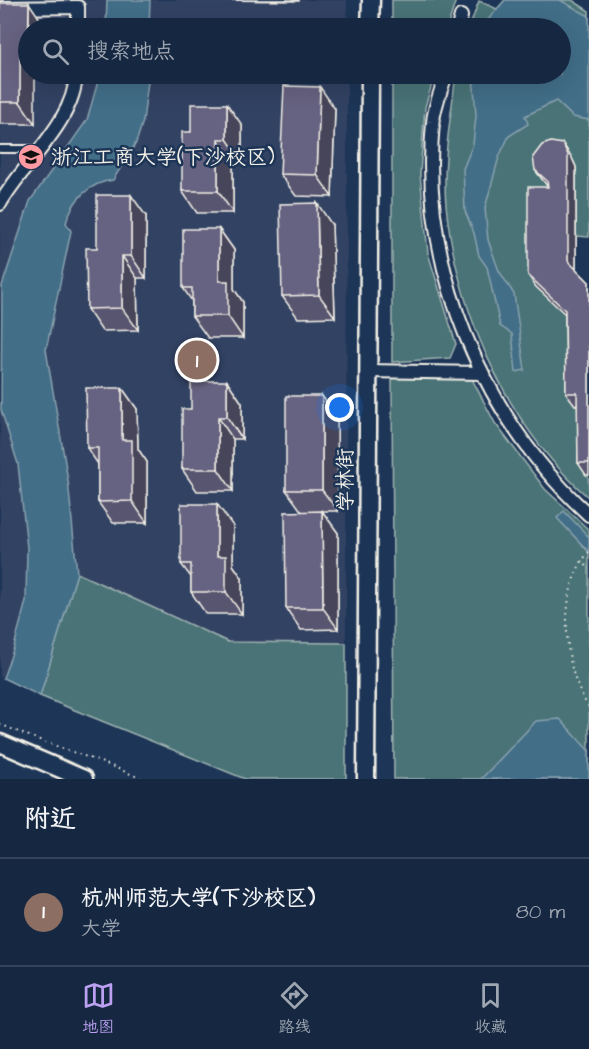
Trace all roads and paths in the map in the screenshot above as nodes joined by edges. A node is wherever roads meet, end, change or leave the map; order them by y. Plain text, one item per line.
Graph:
1 (370, 0) edge
2 (0, 8) edge
3 (78, 18) edge
4 (370, 18) edge
5 (73, 84) edge
6 (370, 84) edge
7 (443, 84) edge
8 (42, 148) junction
9 (0, 149) edge
10 (0, 204) edge
11 (368, 371) junction
12 (481, 373) junction
13 (589, 515) edge
14 (588, 553) edge
15 (581, 561) junction
16 (589, 568) edge
17 (589, 707) edge
18 (0, 724) edge
19 (0, 743) edge
20 (84, 779) edge
21 (142, 779) edge
22 (366, 779) edge

1 - 4 main road
2 - 3 street
5 - 8 street
6 - 11 main road, 学林街
7 - 12 street
8 - 9 lane
8 - 10 street
11 - 12 street
11 - 22 main road, 学林街
12 - 13 street
14 - 15 path
15 - 16 path
15 - 17 path
18 - 21 path
19 - 20 main road

